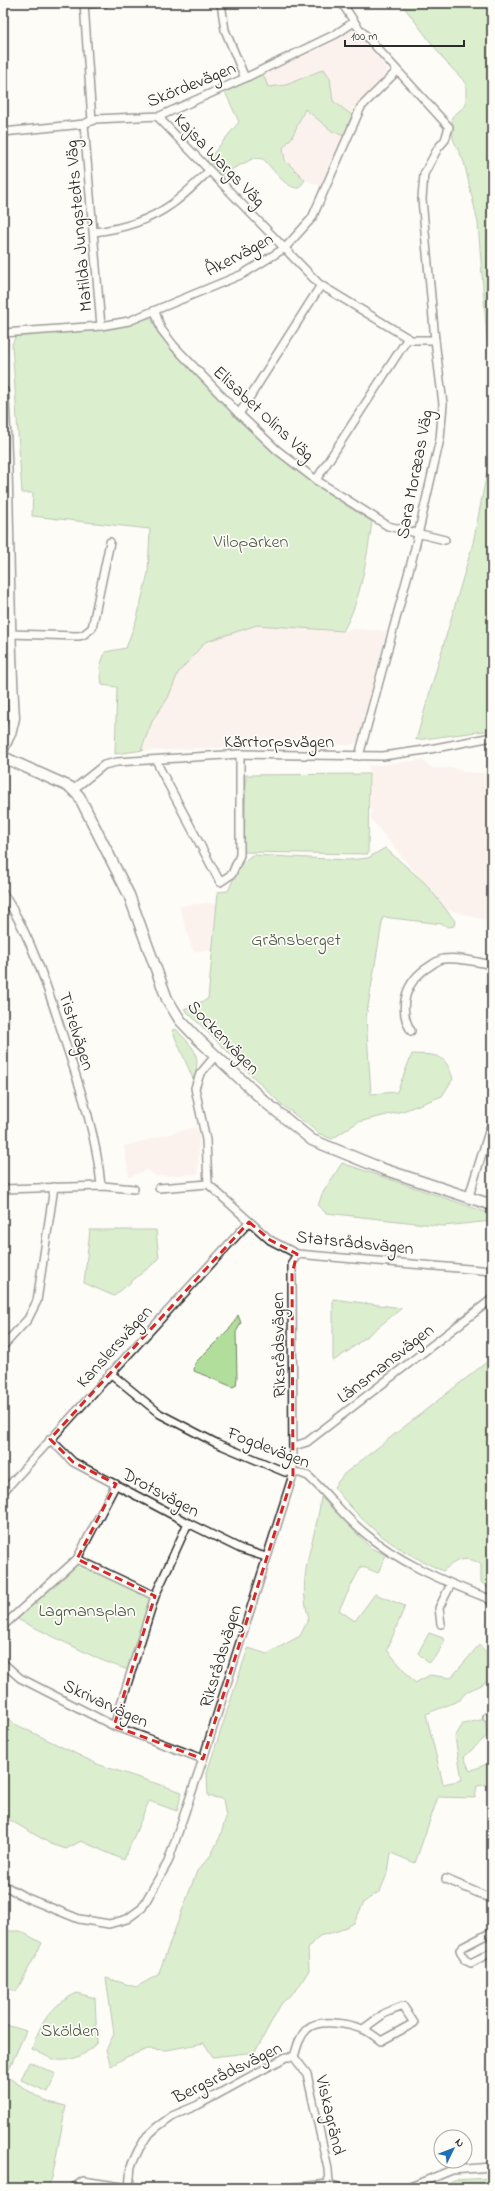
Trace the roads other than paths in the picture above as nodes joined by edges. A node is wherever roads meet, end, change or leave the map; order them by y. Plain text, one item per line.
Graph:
1 (105, 3) edge
2 (221, 3) edge
3 (342, 3) edge
4 (84, 4) edge
5 (354, 22) junction
6 (397, 71) junction
7 (245, 78) junction
8 (158, 117) junction
9 (92, 121) junction
10 (84, 124) junction
11 (3, 132) edge
12 (208, 171) junction
13 (94, 232) junction
14 (285, 248) junction
15 (321, 285) junction
16 (155, 311) junction
17 (101, 326) junction
18 (3, 332) edge
19 (408, 338) junction
20 (435, 340) junction
21 (3, 392) edge
22 (239, 414) junction
23 (6, 472) edge
24 (316, 480) junction
25 (417, 533) junction
26 (445, 540) dead end
27 (110, 542) dead end
28 (9, 634) junction
29 (492, 737) edge
30 (3, 750) edge
31 (240, 754) junction
32 (359, 756) junction
33 (3, 757) edge
34 (157, 760) junction
35 (74, 789) junction
36 (3, 893) edge
37 (492, 965) edge
38 (411, 1031) dead end
39 (216, 1055) junction
40 (492, 1122) edge
41 (208, 1184) junction
42 (101, 1186) junction
43 (54, 1187) junction
44 (159, 1188) dead end
45 (3, 1189) edge
46 (134, 1189) dead end
47 (469, 1196) junction
48 (492, 1204) edge
49 (249, 1222) junction
50 (297, 1254) junction
51 (492, 1271) edge
52 (492, 1299) edge
53 (3, 1346) edge
54 (110, 1373) junction
55 (50, 1439) junction
56 (294, 1446) junction
57 (293, 1472) junction
58 (116, 1484) junction
59 (3, 1492) edge
60 (188, 1523) junction
61 (266, 1557) junction
62 (77, 1559) junction
63 (451, 1584) junction
64 (155, 1596) junction
65 (492, 1602) edge
66 (441, 1624) dead end
67 (3, 1626) edge
68 (3, 1663) edge
69 (114, 1726) junction
70 (203, 1759) junction
71 (446, 1879) dead end
72 (3, 1885) edge
73 (492, 1898) edge
74 (492, 1936) edge
75 (492, 1952) edge
76 (363, 2029) junction
77 (294, 2057) junction
78 (492, 2166) edge
79 (328, 2184) junction
80 (73, 2188) edge
81 (129, 2188) edge
82 (289, 2188) edge
83 (341, 2188) edge
84 (408, 2188) edge

1 - 4 street
2 - 7 street
3 - 5 street
4 - 9 street, Matilda Jungstedts Väg
5 - 6 street
5 - 7 street, Skördevägen
6 - 14 street, Åkervägen
6 - 20 street, Sara Moræas Väg
7 - 8 street, Skördevägen
8 - 9 street, Skördevägen
8 - 12 street, Kajsa Wargs Väg
9 - 10 street, Skördevägen
10 - 11 street, Skördevägen
10 - 13 street, Matilda Jungstedts Väg
12 - 13 street
12 - 14 street, Kajsa Wargs Väg
13 - 17 street, Matilda Jungstedts Väg
14 - 15 street, Kajsa Wargs Väg
14 - 16 street, Åkervägen
15 - 19 street, Kajsa Wargs Väg
15 - 22 street
16 - 17 street, Åkervägen
16 - 22 street, Elisabet Olins Väg
17 - 18 street, Åkervägen
19 - 20 street, Kajsa Wargs Väg
19 - 24 street
20 - 25 street, Sara Moræas Väg
21 - 23 street
22 - 24 street, Elisabet Olins Väg
23 - 28 street
24 - 25 street, Elisabet Olins Väg
25 - 26 street, Elisabet Olins Väg
25 - 32 street, Sara Moræas Väg
27 - 28 street
28 - 30 street
29 - 32 street, Kärrtorpsvägen
31 - 32 street, Kärrtorpsvägen
31 - 34 street, Kärrtorpsvägen
31 - 34 street
33 - 35 street
34 - 35 street, Kärrtorpsvägen
35 - 39 street, Sockenvägen
36 - 42 street, Tistelvägen
37 - 38 street
39 - 41 street
39 - 47 street, Sockenvägen
40 - 47 street
41 - 44 street
41 - 49 street, Statsrådsvägen
42 - 43 street
42 - 46 street
43 - 45 street
43 - 53 street
47 - 48 street, Sockenvägen
49 - 50 street, Statsrådsvägen
49 - 54 street, Kanslersvägen
50 - 51 street, Statsrådsvägen
50 - 56 street, Riksrådsvägen
52 - 56 street, Länsmansvägen
54 - 55 street, Kanslersvägen
54 - 57 street, Fogdevägen
55 - 58 street, Drotsvägen
55 - 59 street, Kanslersvägen
56 - 57 street, Riksrådsvägen
57 - 61 street, Riksrådsvägen
57 - 63 street, Fogdevägen
58 - 60 street, Drotsvägen
58 - 62 street
60 - 61 street, Drotsvägen
60 - 64 street
61 - 70 street, Riksrådsvägen
62 - 64 street
62 - 67 street
63 - 65 street, Fogdevägen
63 - 66 street
64 - 69 street
68 - 69 street, Skrivarvägen
69 - 70 street, Skrivarvägen
70 - 72 street, Riksrådsvägen
71 - 73 street
74 - 75 street
76 - 76 street, Bergsrådsvägen
76 - 77 street, Bergsrådsvägen
77 - 79 street, Viskagränd
77 - 81 street, Bergsrådsvägen
78 - 84 street
79 - 82 street
79 - 83 street
80 - 81 street

